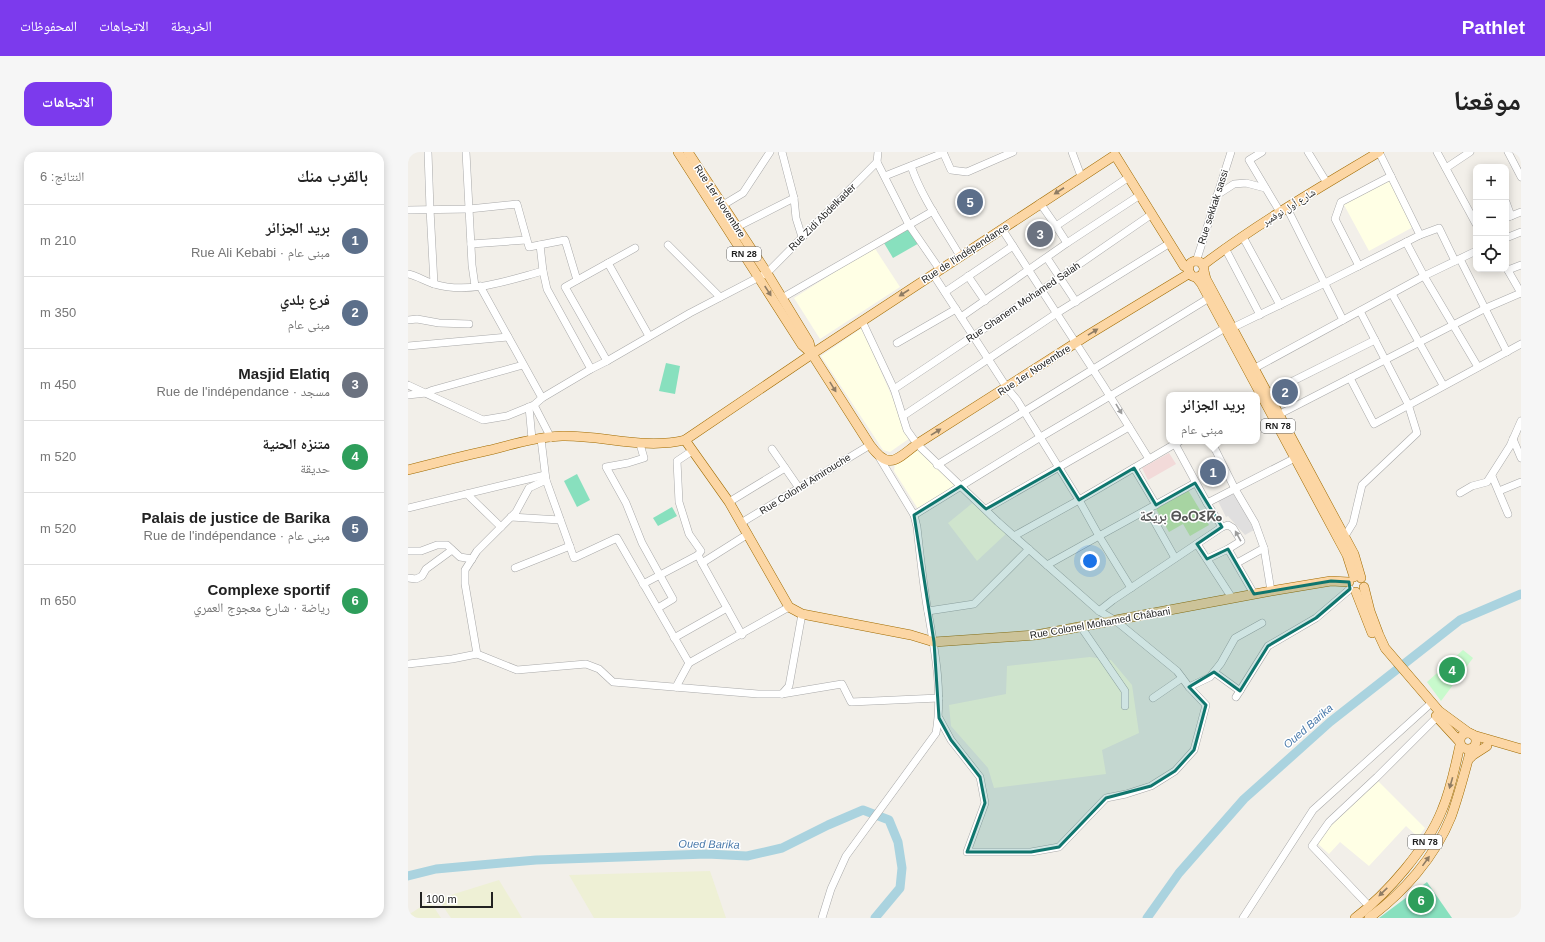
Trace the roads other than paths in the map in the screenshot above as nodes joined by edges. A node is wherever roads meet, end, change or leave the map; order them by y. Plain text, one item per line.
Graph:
1 (428, 152) edge
2 (466, 152) edge
3 (678, 152) edge
4 (688, 152) edge
5 (770, 152) edge
6 (782, 152) edge
7 (878, 152) edge
8 (943, 152) edge
9 (1013, 152) edge
10 (1072, 152) edge
11 (1231, 152) edge
12 (1262, 152) edge
13 (1308, 152) edge
14 (1379, 152) edge
15 (1437, 152) edge
16 (1470, 152) edge
17 (1508, 152) edge
18 (1117, 153) edge
19 (877, 162) junction
20 (912, 166) junction
21 (1446, 168) junction
22 (885, 176) junction
23 (1081, 176) junction
24 (1391, 176) junction
25 (1521, 176) edge
26 (1129, 177) junction
27 (1327, 183) junction
28 (1265, 188) junction
29 (1140, 195) junction
30 (1217, 195) junction
31 (794, 198) junction
32 (1040, 203) junction
33 (723, 205) junction
34 (430, 209) junction
35 (469, 209) junction
36 (408, 210) edge
37 (1284, 210) junction
38 (933, 211) junction
39 (1521, 212) edge
40 (1152, 214) junction
41 (1509, 217) edge
42 (1473, 218) edge
43 (909, 225) junction
44 (1056, 226) junction
45 (737, 227) junction
46 (1002, 229) junction
47 (1521, 232) edge
48 (1420, 235) junction
49 (1243, 236) junction
50 (802, 237) junction
51 (1509, 237) edge
52 (526, 240) junction
53 (1406, 242) junction
54 (1067, 243) junction
55 (1170, 243) junction
56 (471, 244) junction
57 (540, 245) junction
58 (668, 245) dead end
59 (1012, 246) junction
60 (635, 248) dead end
61 (1225, 248) junction
62 (1473, 252) edge
63 (960, 256) junction
64 (1047, 258) junction
65 (1457, 260) junction
66 (608, 263) junction
67 (1521, 265) edge
68 (1201, 266) junction
69 (1359, 266) junction
70 (1509, 268) edge
71 (543, 271) junction
72 (1029, 271) junction
73 (937, 272) junction
74 (1509, 272) edge
75 (1191, 273) junction
76 (408, 274) edge
77 (763, 275) junction
78 (968, 276) junction
79 (1424, 276) junction
80 (1059, 277) junction
81 (577, 280) junction
82 (1326, 283) junction
83 (434, 284) junction
84 (477, 286) junction
85 (1042, 290) junction
86 (945, 292) junction
87 (1521, 293) edge
88 (1392, 294) junction
89 (720, 297) junction
90 (782, 298) junction
91 (1209, 298) junction
92 (985, 301) junction
93 (1076, 302) junction
94 (1280, 305) junction
95 (1486, 308) junction
96 (956, 309) junction
97 (1360, 311) junction
98 (1057, 313) junction
99 (1260, 315) junction
100 (961, 317) junction
101 (408, 320) edge
102 (1343, 320) junction
103 (862, 321) junction
104 (469, 324) dead end
105 (1452, 324) junction
106 (1229, 328) junction
107 (973, 335) junction
108 (649, 336) junction
109 (508, 337) junction
110 (1375, 340) junction
111 (1418, 342) junction
112 (897, 343) dead end
113 (1076, 343) junction
114 (1521, 344) edge
115 (408, 346) edge
116 (1507, 352) junction
117 (812, 354) junction
118 (988, 358) junction
119 (1385, 360) junction
120 (607, 362) junction
121 (523, 365) junction
122 (1478, 367) junction
123 (1254, 368) junction
124 (591, 369) junction
125 (1093, 370) junction
126 (1350, 378) junction
127 (408, 385) edge
128 (1443, 385) junction
129 (1007, 388) junction
130 (894, 389) junction
131 (1260, 392) edge
132 (426, 394) junction
133 (408, 395) edge
134 (1111, 397) junction
135 (1262, 397) edge
136 (542, 398) junction
137 (1408, 404) junction
138 (532, 406) junction
139 (1024, 412) junction
140 (1280, 414) junction
141 (902, 416) junction
142 (1521, 421) edge
143 (1129, 427) junction
144 (551, 438) junction
145 (1039, 438) junction
146 (537, 439) junction
147 (1513, 439) junction
148 (685, 440) junction
149 (640, 444) junction
150 (917, 444) junction
151 (1174, 444) edge
152 (1178, 444) edge
153 (1212, 444) edge
154 (870, 445) junction
155 (772, 449) dead end
156 (692, 451) junction
157 (1298, 456) junction
158 (879, 457) junction
159 (1521, 458) edge
160 (1148, 459) junction
161 (938, 465) junction
162 (785, 468) junction
163 (1059, 468) junction
164 (1134, 468) junction
165 (408, 470) edge
166 (1492, 476) junction
167 (546, 478) junction
168 (1521, 482) edge
169 (1195, 483) junction
170 (961, 486) junction
171 (799, 488) junction
172 (1235, 489) junction
173 (1498, 491) junction
174 (1460, 493) dead end
175 (467, 494) junction
176 (1079, 500) junction
177 (729, 502) junction
178 (1207, 503) junction
179 (1156, 505) junction
180 (408, 508) edge
181 (986, 509) junction
182 (1148, 510) junction
183 (1508, 514) dead end
184 (914, 515) junction
185 (511, 517) junction
186 (560, 520) junction
187 (741, 523) junction
188 (501, 527) junction
189 (1222, 527) junction
190 (748, 534) junction
191 (1014, 536) junction
192 (1099, 536) junction
193 (1345, 536) junction
194 (1197, 544) junction
195 (570, 546) junction
196 (1264, 548) junction
197 (1029, 549) junction
198 (1228, 549) junction
199 (452, 550) junction
200 (408, 551) edge
201 (698, 555) junction
202 (1175, 558) junction
203 (472, 559) junction
204 (1207, 559) junction
205 (702, 563) junction
206 (1237, 563) junction
207 (1047, 565) junction
208 (516, 568) dead end
209 (660, 576) junction
210 (408, 578) edge
211 (643, 584) junction
212 (1356, 584) junction
213 (1131, 588) junction
214 (1271, 591) junction
215 (1254, 594) junction
216 (1232, 598) junction
217 (789, 607) junction
218 (658, 608) junction
219 (727, 608) junction
220 (928, 611) junction
221 (1099, 611) junction
222 (802, 614) junction
223 (1116, 621) junction
224 (1262, 623) dead end
225 (1081, 627) junction
226 (742, 635) junction
227 (674, 638) junction
228 (934, 642) junction
229 (477, 654) junction
230 (689, 663) junction
231 (408, 664) edge
232 (1214, 672) junction
233 (1182, 678) junction
234 (676, 687) junction
235 (1189, 687) junction
236 (782, 694) junction
237 (1421, 694) junction
238 (939, 698) junction
239 (1153, 698) dead end
240 (1126, 706) dead end
241 (1428, 706) junction
242 (1437, 717) junction
243 (939, 718) junction
244 (1472, 740) junction
245 (1460, 743) junction
246 (1487, 746) junction
247 (1521, 749) edge
248 (1521, 755) edge
249 (1467, 763) junction
250 (1369, 906) junction
251 (822, 918) edge
252 (1243, 918) edge
253 (1355, 918) edge
254 (1369, 918) edge

1 - 34 street
2 - 35 street
3 - 77 main road, RN 28
4 - 33 main road, Rue 1er Novembre / RN 28
5 - 33 street
6 - 31 street
7 - 19 street
8 - 9 street
8 - 20 street
10 - 23 street
11 - 30 street, Rue sekkak sassi
12 - 28 street
13 - 27 street
14 - 24 street
14 - 27 main road, شارع أول نوفمبر
15 - 21 street
16 - 21 street
17 - 25 street
18 - 23 main road, Rue de l'indépendance
18 - 26 main road
19 - 22 street
19 - 50 street, Rue Zidi Abdelkader
20 - 22 street
20 - 38 street
21 - 42 street
22 - 43 street
23 -> 32 main road, Rue de l'indépendance
24 - 48 street
24 - 69 street
26 - 29 main road
26 - 44 street
27 - 37 main road, شارع أول نوفمبر
28 - 30 street
28 - 37 street
29 - 40 main road
29 - 54 street
30 - 68 street, Rue sekkak sassi
31 - 45 street
31 - 50 street
32 - 44 street
32 - 46 main road, Rue de l'indépendance
33 - 45 main road, Rue 1er Novembre / RN 28
34 - 35 street
34 - 36 street
34 - 83 street
35 - 52 street
35 - 56 street
37 - 49 main road, شارع أول نوفمبر
37 - 82 street
38 - 43 street
38 - 63 street
39 - 41 street
40 - 55 main road
40 - 80 street, Rue Ghanem Mohamed Salah
43 - 73 street
43 - 90 street
44 - 54 street
45 - 77 main road, Rue 1er Novembre / RN 28
46 - 59 street
46 - 63 main road, Rue de l'indépendance
47 - 51 street
48 - 53 street
48 - 65 street
49 - 61 main road, شارع أول نوفمبر
49 - 94 street
50 - 77 street, Rue Zidi Abdelkader
52 - 56 street
52 - 57 street
53 - 69 street
53 - 79 street
54 - 64 street
55 - 75 main road
55 - 93 street
56 - 84 street
57 - 71 street
57 - 81 street
58 - 89 street
59 - 72 street
59 - 78 street
60 - 66 street
61 - 68 main road, شارع أول نوفمبر
61 - 99 street
62 - 65 street
63 - 73 main road, Rue de l'indépendance
64 - 72 street
64 - 80 street
65 - 79 street
65 - 95 street
66 - 81 street
66 - 108 street
67 - 70 street
68 - 75 main road
68 - 75 main road
68 - 106 main road
69 - 82 street
71 - 84 street
71 - 124 street
72 - 85 street
72 - 92 street
73 - 86 street
73 -> 103 main road, Rue de l'indépendance
74 - 87 street
75 - 91 main road, RN 78
113 -> 75 main road, Rue 1er Novembre
76 - 83 street
77 - 89 street, Rue Zidi Abdelkader
77 - 90 main road, Rue 1er Novembre / RN 28
77 -> 117 main road, RN 28
78 - 86 street
78 - 92 street
79 - 88 street
79 - 105 street
80 - 85 street, Rue Ghanem Mohamed Salah
80 - 93 street
81 - 120 street
82 - 94 street
82 - 102 street
83 - 84 street
84 - 109 street
85 - 98 street
85 - 107 street, Rue Ghanem Mohamed Salah
86 - 96 street
87 - 95 street
88 - 97 street
88 - 111 street
89 - 108 street, Rue Zidi Abdelkader
90 - 117 main road, Rue 1er Novembre / RN 28
91 - 106 main road, RN 78
91 - 125 street
92 - 100 street
93 - 98 street
94 - 99 street
95 - 105 street
95 - 116 street
96 - 100 street
96 - 112 street
97 - 102 street
97 - 110 street
98 - 113 street
98 - 118 street
99 - 106 street
100 - 107 street
101 - 104 street
102 - 123 street
103 - 117 main road, Rue de l'indépendance
103 - 130 street
105 - 111 street
105 - 122 street
106 - 123 main road
106 - 131 main road, RN 78
106 - 134 street
107 - 118 street
107 - 130 street, Rue Ghanem Mohamed Salah
108 - 120 street, Rue Zidi Abdelkader
109 - 115 street
109 - 121 street
110 - 119 street
110 - 135 street
111 - 119 street
111 - 128 street
113 - 125 street
113 - 129 main road, Rue 1er Novembre
114 - 116 street
116 - 122 street
117 - 148 main road, Rue de l'indépendance
117 -> 154 main road, RN 28
118 - 129 street
118 - 141 street
119 - 126 street
119 - 137 street
120 - 124 street, Rue Zidi Abdelkader
121 - 132 street
121 - 136 street
122 - 128 street
123 - 135 main road
124 - 136 street, Rue Zidi Abdelkader
125 - 134 street
125 - 139 street
126 - 137 street
126 - 140 street
127 - 132 street, Rue Zidi Abdelkader
128 - 137 street
129 - 139 street
150 -> 129 main road, Rue 1er Novembre
130 - 141 street
132 - 133 street
132 - 138 street, Rue Zidi Abdelkader
134 -> 143 street
134 - 145 street
135 - 140 main road
135 - 157 main road, RN 78
136 - 138 street, Rue Zidi Abdelkader
137 - 193 street
138 - 144 street
138 - 146 street
139 - 145 street
139 - 161 street
140 - 157 main road
141 - 150 street
142 - 147 street
143 - 160 street
143 - 163 street
144 - 146 main road
144 - 149 main road
145 - 163 street
145 - 170 street
146 - 165 main road
146 - 167 street
147 - 159 street
147 - 166 street
148 - 149 main road
148 - 156 main road
149 - 209 street
150 - 158 main road, Rue 1er Novembre
150 - 161 street
151 - 160 street
152 - 169 street
153 - 172 street
154 - 158 main road, RN 28
154 - 171 street, Rue Colonel Amirouche
155 - 162 street
156 - 177 main road
156 - 201 street
157 - 172 street
157 - 193 main road
157 - 212 main road, RN 78
158 - 184 street
160 - 164 street
161 - 170 street
162 - 171 street
162 - 177 street
163 - 176 street
163 - 181 street
164 - 176 street
164 - 179 street
166 - 173 street
166 - 174 street
167 - 175 street
167 - 185 street
167 - 186 street
168 - 173 street
169 - 178 street
169 - 179 street
170 - 181 street
170 - 184 street
171 - 187 street, Rue Colonel Amirouche
172 - 178 street
172 - 196 street
173 - 183 street
175 - 180 street
175 - 188 street
176 - 191 street
176 - 192 street
177 - 187 main road
178 - 189 street
179 - 182 street
181 - 191 street
182 - 192 street
182 - 202 street
184 - 220 street
185 - 186 street
185 - 188 street
186 - 195 street
187 - 190 main road
188 - 203 street
189 - 194 street
198 -> 189 street
190 - 205 street
190 - 217 main road
191 - 197 street
192 - 207 street
192 - 213 street
193 - 212 main road
194 - 202 street
194 - 204 street
195 - 208 street
195 - 211 street
196 - 206 street
196 - 214 street
197 - 207 street
197 - 220 street
198 - 204 street
198 - 206 street
199 - 200 street
199 - 203 street
199 - 210 street
201 - 205 street
201 - 209 street
202 - 213 street
203 - 229 street
204 - 216 street
205 - 219 street
206 - 215 street
207 - 221 street
209 - 211 street
209 - 218 street
211 - 218 street
212 - 214 main road, Rue Colonel Mohamed Châbani
212 - 232 street
212 - 237 main road, RN 78
213 - 221 street
214 - 215 main road, Rue Colonel Mohamed Châbani
215 - 216 main road, Rue Colonel Mohamed Châbani
216 - 223 main road, Rue Colonel Mohamed Châbani
217 - 222 main road, Rue Colonel Mohamed Châbani
217 - 226 street
218 - 227 street
219 - 226 street
219 - 227 street
220 - 228 street
221 - 223 street
222 - 228 main road, Rue Colonel Mohamed Châbani
222 - 236 street
223 - 225 main road, Rue Colonel Mohamed Châbani
223 - 233 street
224 - 232 street
225 - 228 main road, Rue Colonel Mohamed Châbani
225 - 240 street
226 - 230 street
227 - 230 street
228 - 238 street
229 - 231 street
229 - 234 street
230 - 234 street
232 - 235 street
233 - 235 street
233 - 239 street
234 - 236 street
235 - 243 street
236 - 238 street
237 - 241 main road, RN 78
237 - 244 main road
238 - 243 street
241 - 242 main road, RN 78
241 - 252 street
242 - 245 main road, RN 78
242 - 250 street
243 - 251 street
244 - 245 main road
244 - 245 main road
244 - 246 main road
244 - 247 main road
244 - 249 main road
245 -> 250 main road, RN 78
246 - 248 main road
246 - 249 main road
254 -> 249 main road, RN 78
250 - 253 main road, RN 78

